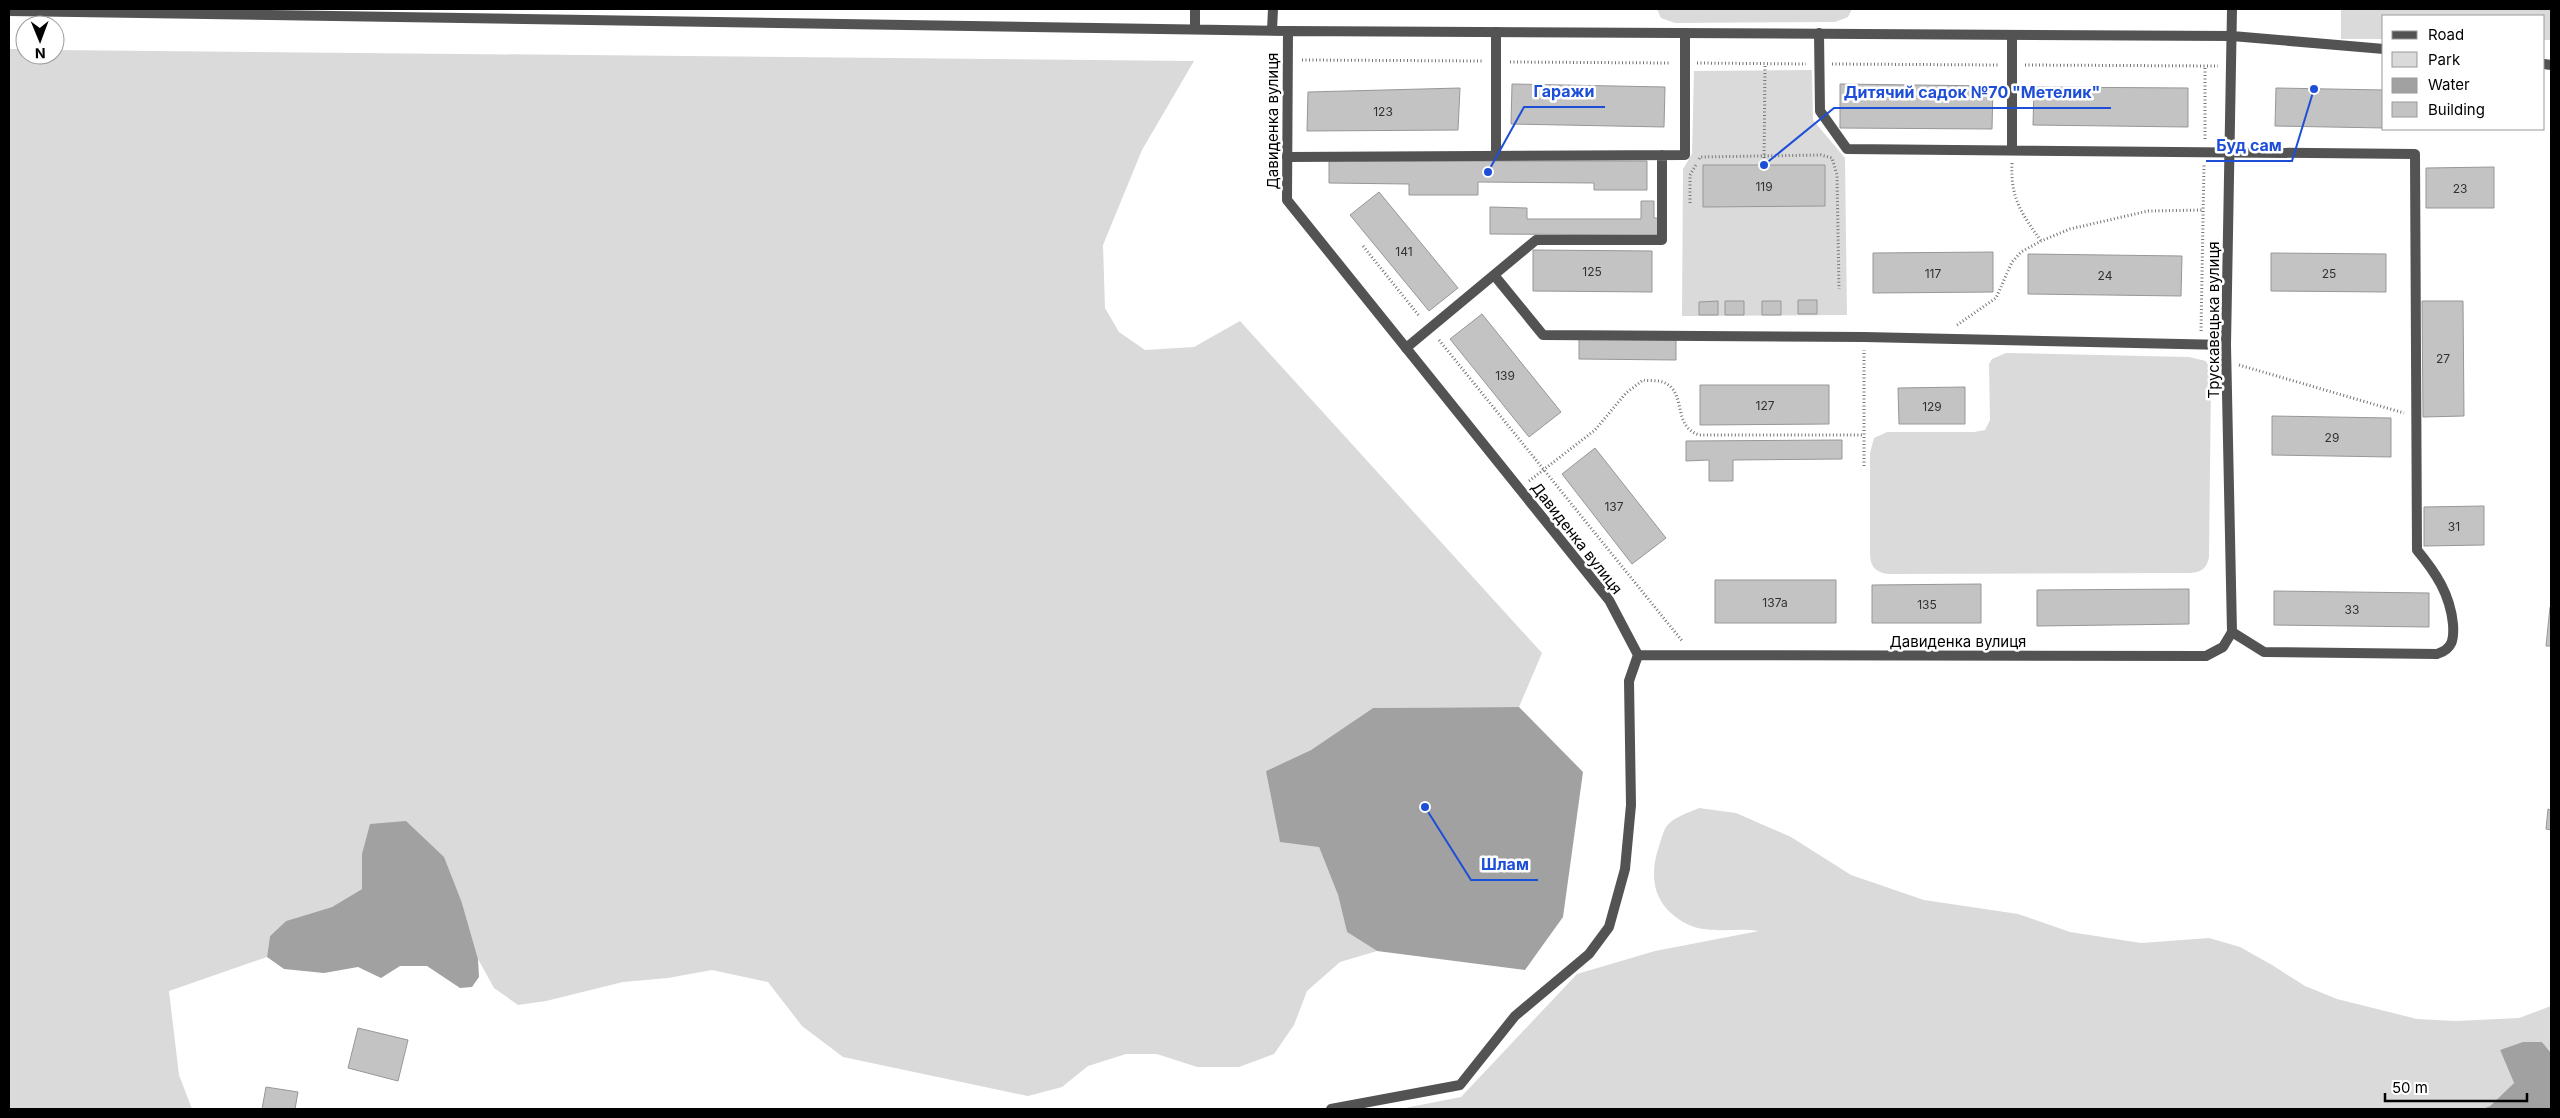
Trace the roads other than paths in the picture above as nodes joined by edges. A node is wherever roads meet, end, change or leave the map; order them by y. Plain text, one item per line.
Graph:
1 (1195, 9) edge
2 (1273, 9) edge
3 (2232, 9) edge
4 (9, 11) edge
5 (338, 12) edge
6 (1195, 29) junction
7 (1272, 30) junction
8 (1288, 31) junction
9 (1496, 32) junction
10 (1684, 33) junction
11 (1820, 33) junction
12 (2012, 35) junction
13 (2232, 36) junction
14 (2382, 49) edge
15 (2012, 150) junction
16 (2230, 153) junction
17 (1662, 155) junction
18 (1287, 156) junction
19 (1496, 156) junction
20 (1494, 275) junction
21 (2226, 345) junction
22 (1406, 348) junction
23 (2232, 632) junction
24 (1638, 655) junction
25 (1331, 1109) edge

1 - 6 street
2 - 7 street
3 - 13 street, Трускавецька вулиця
4 - 5 street, Давиденка вулиця
5 - 6 street, Давиденка вулиця
6 - 7 street, Давиденка вулиця
7 - 8 street, Давиденка вулиця
8 - 9 street, Давиденка вулиця
8 - 18 street, Давиденка вулиця
9 - 10 street, Давиденка вулиця
9 - 19 street
10 - 11 street, Давиденка вулиця
10 - 17 street
11 - 12 street, Давиденка вулиця
11 - 15 street
12 - 13 street, Давиденка вулиця
12 - 15 street
13 - 14 street, Давиденка вулиця
13 - 16 street, Трускавецька вулиця
15 - 16 street
16 - 21 street, Трускавецька вулиця
16 - 23 street
17 - 19 street
17 - 20 street
18 - 19 street
18 - 22 street, Давиденка вулиця
20 - 21 street
20 - 22 street
21 - 23 street, Трускавецька вулиця
22 - 24 street, Давиденка вулиця
23 - 24 street, Давиденка вулиця
24 - 25 street

